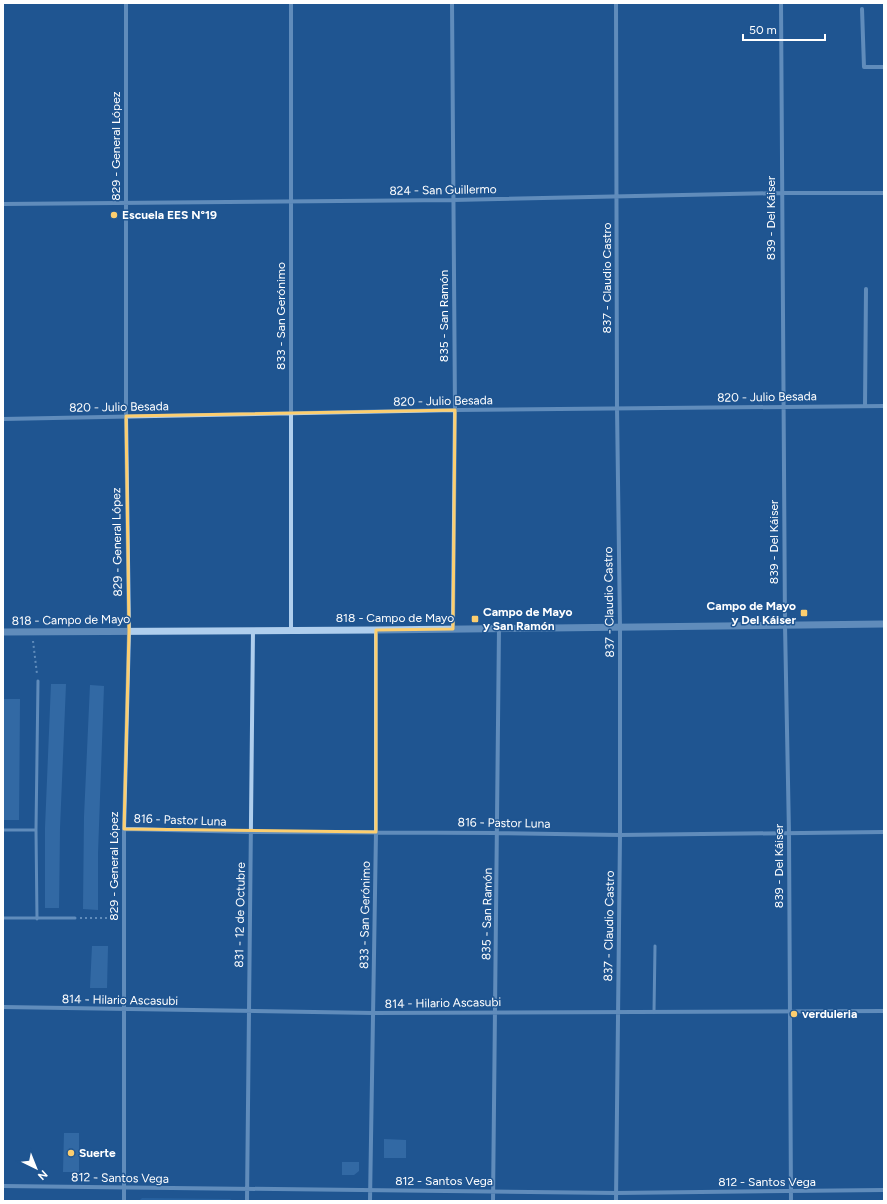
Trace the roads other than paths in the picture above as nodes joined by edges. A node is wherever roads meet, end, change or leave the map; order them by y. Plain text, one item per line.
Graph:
1 (126, 3) edge
2 (291, 3) edge
3 (452, 3) edge
4 (616, 3) edge
5 (781, 3) edge
6 (862, 9) dead end
7 (884, 67) edge
8 (781, 193) junction
9 (884, 193) edge
10 (617, 196) junction
11 (453, 200) junction
12 (292, 201) junction
13 (126, 203) junction
14 (3, 204) edge
15 (866, 289) dead end
16 (865, 406) junction
17 (884, 406) edge
18 (783, 407) junction
19 (617, 408) junction
20 (455, 410) junction
21 (291, 414) junction
22 (126, 416) junction
23 (3, 419) edge
24 (884, 624) edge
25 (785, 625) junction
26 (620, 627) junction
27 (499, 628) junction
28 (292, 629) junction
29 (453, 629) junction
30 (253, 630) junction
31 (376, 630) junction
32 (128, 631) junction
33 (3, 632) edge
34 (38, 681) road end
35 (124, 829) junction
36 (3, 830) edge
37 (36, 830) junction
38 (252, 832) junction
39 (376, 832) junction
40 (884, 832) edge
41 (498, 833) junction
42 (789, 834) junction
43 (620, 836) junction
44 (3, 918) edge
45 (75, 918) road end
46 (37, 919) junction
47 (655, 946) dead end
48 (3, 1007) edge
49 (123, 1010) junction
50 (248, 1011) junction
51 (790, 1011) junction
52 (884, 1011) edge
53 (495, 1012) junction
54 (618, 1012) junction
55 (654, 1012) junction
56 (373, 1013) junction
57 (3, 1186) edge
58 (124, 1188) junction
59 (247, 1190) junction
60 (370, 1190) junction
61 (884, 1190) edge
62 (493, 1191) junction
63 (791, 1192) junction
64 (616, 1193) junction
65 (124, 1201) edge
66 (247, 1201) edge
67 (370, 1201) edge
68 (493, 1201) edge
69 (616, 1201) edge
70 (791, 1201) edge

1 - 13 street, 829 - General López
2 - 12 street, 833 - San Gerónimo
3 - 11 street, 835 - San Ramón
4 - 10 street, 837 - Claudio Castro
5 - 8 street, 839 - Del Káiser
6 - 7 street
8 - 9 street, 824 - San Guillermo
8 - 10 street, 824 - San Guillermo
8 - 18 street, 839 - Del Káiser
10 - 11 street, 824 - San Guillermo
10 - 19 street, 837 - Claudio Castro
11 - 12 street, 824 - San Guillermo
11 - 20 street, 835 - San Ramón
12 - 13 street, 824 - San Guillermo
12 - 21 street, 833 - San Gerónimo
13 - 14 street, 824 - San Guillermo
13 - 22 street, 829 - General López
15 - 16 street
16 - 17 street, 820 - Julio Besada
16 - 18 street, 820 - Julio Besada
18 - 19 street, 820 - Julio Besada
18 - 25 street, 839 - Del Káiser
19 - 20 street, 820 - Julio Besada
19 - 26 street, 837 - Claudio Castro
20 - 21 street, 820 - Julio Besada
20 - 29 street, 835 - San Ramón
21 - 22 street, 820 - Julio Besada
21 - 28 street, 833 - San Gerónimo
22 - 23 street, 820 - Julio Besada
22 - 32 street, 829 - General López
24 - 25 street, 818 - Campo de Mayo
25 - 26 street, 818 - Campo de Mayo
25 - 42 street, 839 - Del Káiser
26 - 27 street, 818 - Campo de Mayo
26 - 43 street, 837 - Claudio Castro
27 - 29 street, 818 - Campo de Mayo
27 - 41 street, 835 - San Ramón
28 - 30 street, 818 - Campo de Mayo
28 - 31 street, 818 - Campo de Mayo
29 - 31 street, 818 - Campo de Mayo
30 - 32 street, 818 - Campo de Mayo
30 - 38 street, 831 - 12 de Octubre
31 - 39 street, 833 - San Gerónimo
32 - 33 street, 818 - Campo de Mayo
32 - 35 street, 829 - General López
34 - 37 lane
35 - 38 street, 816 - Pastor Luna
35 - 49 street, 829 - General López
36 - 37 lane
37 - 46 lane
38 - 39 street, 816 - Pastor Luna
38 - 50 street, 831 - 12 de Octubre
39 - 41 street, 816 - Pastor Luna
39 - 56 street, 833 - San Gerónimo
40 - 42 street, 816 - Pastor Luna
41 - 43 street, 816 - Pastor Luna
41 - 53 street, 835 - San Ramón
42 - 43 street, 816 - Pastor Luna
42 - 51 street, 839 - Del Káiser
43 - 54 street, 837 - Claudio Castro
44 - 46 lane
45 - 46 lane
47 - 55 lane
48 - 49 street, 814 - Hilario Ascasubi
49 - 50 street, 814 - Hilario Ascasubi
49 - 58 street, 829 - General López
50 - 56 street, 814 - Hilario Ascasubi
50 - 59 street, 831 - 12 de Octubre
51 - 52 street, 814 - Hilario Ascasubi
51 - 55 street, 814 - Hilario Ascasubi
51 - 63 street, 839 - Del Káiser
53 - 54 street, 814 - Hilario Ascasubi
53 - 56 street, 814 - Hilario Ascasubi
53 - 62 street, 835 - San Ramón
54 - 55 street, 814 - Hilario Ascasubi
54 - 64 street, 837 - Claudio Castro
56 - 60 street, 833 - San Gerónimo
57 - 58 street, 812 - Santos Vega
58 - 59 street, 812 - Santos Vega
58 - 65 street, 829 - General López
59 - 60 street, 812 - Santos Vega
59 - 66 street, 831 - 12 de Octubre
60 - 62 street, 812 - Santos Vega
60 - 67 street, 833 - San Gerónimo
61 - 63 street, 812 - Santos Vega
62 - 64 street, 812 - Santos Vega
62 - 68 street, 835 - San Ramón
63 - 64 street, 812 - Santos Vega
63 - 70 street, 839 - Del Káiser
64 - 69 street, 837 - Claudio Castro

